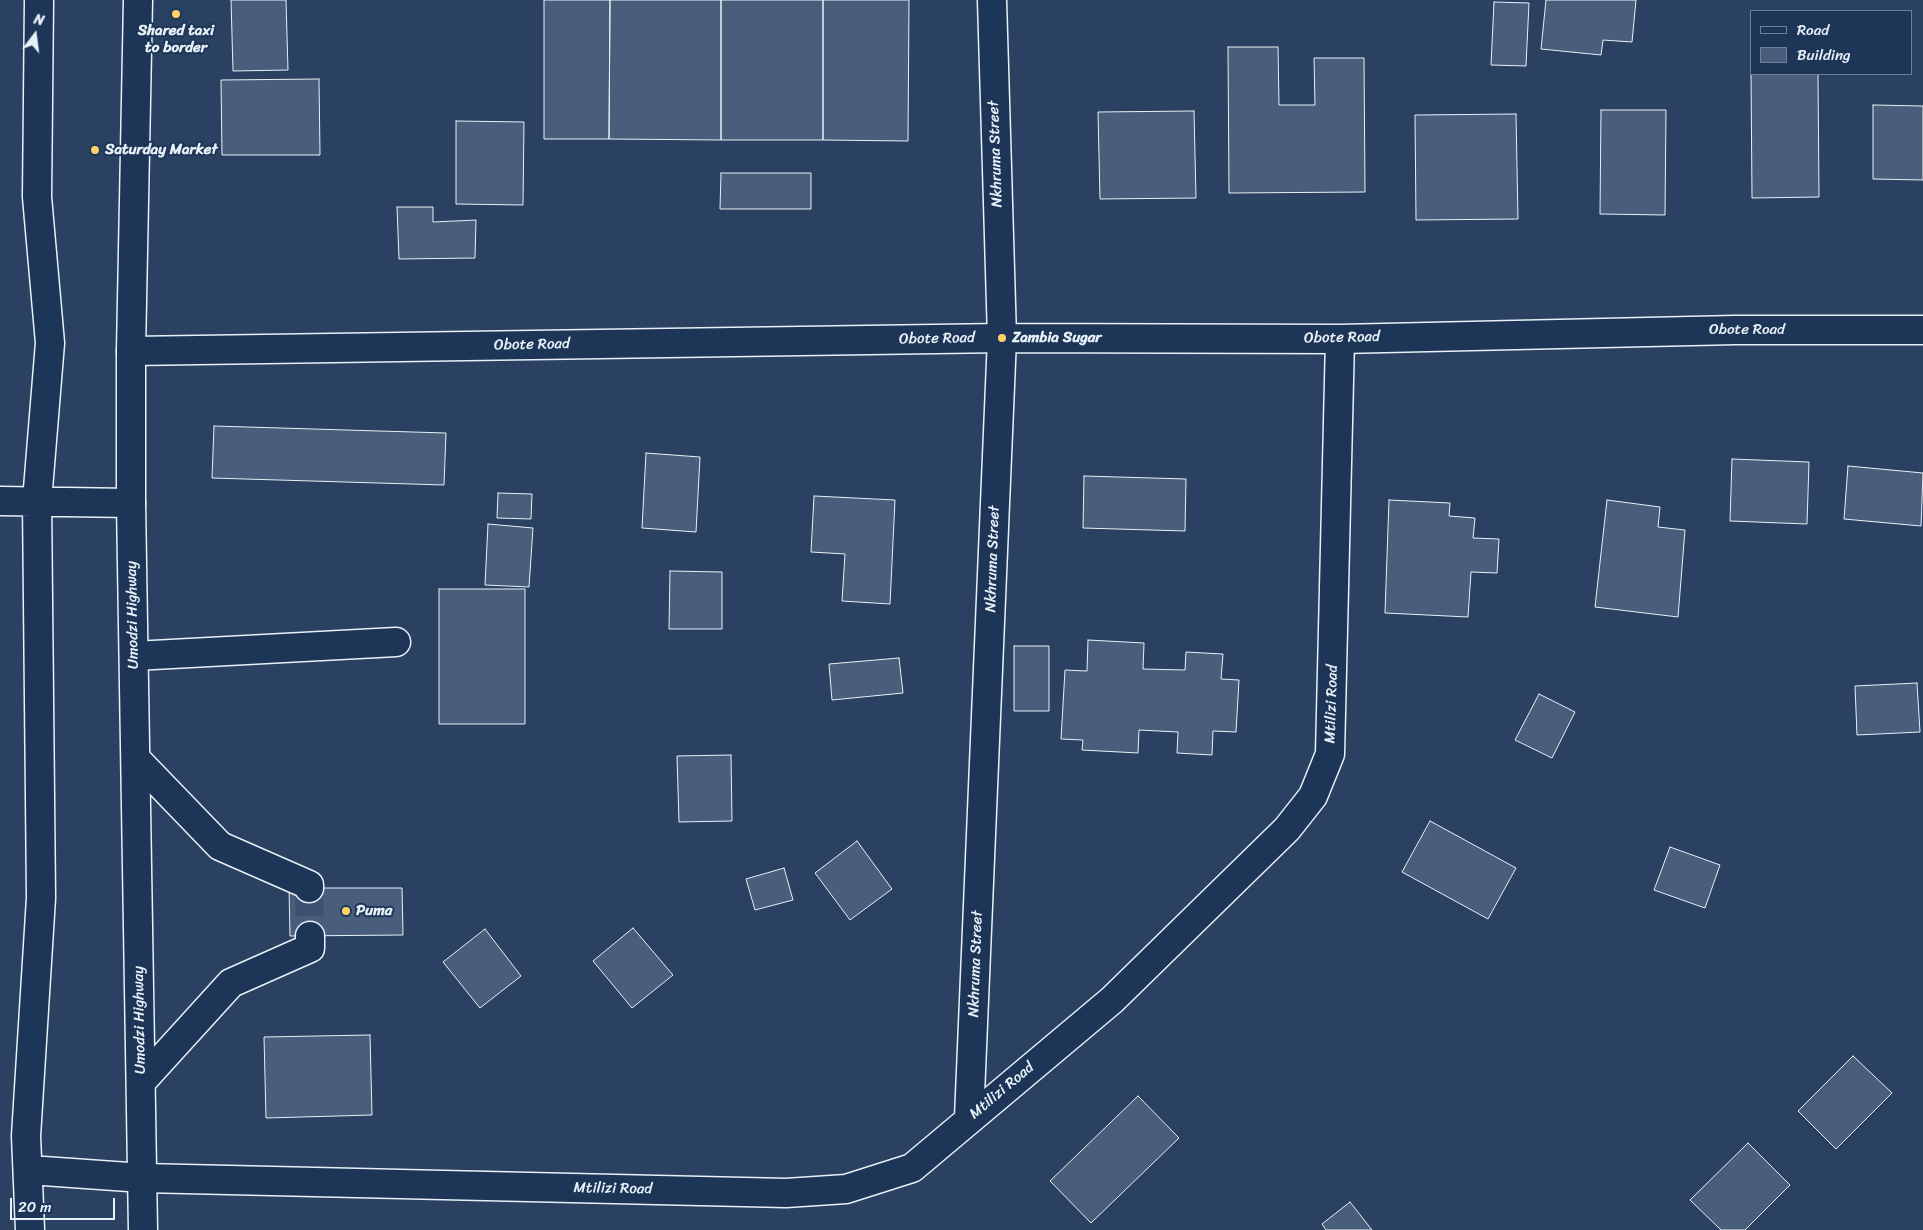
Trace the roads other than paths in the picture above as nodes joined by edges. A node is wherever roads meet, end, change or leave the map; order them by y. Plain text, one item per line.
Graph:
1 (39, 0) edge
2 (138, 0) edge
3 (992, 0) edge
4 (1923, 330) edge
5 (1002, 338) junction
6 (1340, 339) junction
7 (131, 351) junction
8 (0, 501) edge
9 (37, 501) junction
10 (131, 503) junction
11 (396, 642) dead end
12 (134, 656) junction
13 (136, 759) junction
14 (309, 888) dead end
15 (310, 936) tunnel mouth
16 (141, 1082) junction
17 (969, 1118) junction
18 (29, 1170) junction
19 (143, 1178) junction
20 (30, 1230) edge
21 (143, 1230) edge

1 - 9 main road
2 - 7 main road, Umodzi Highway
3 - 5 main road, Nkhruma Street
4 - 6 main road, Obote Road
5 - 6 main road, Obote Road
5 - 7 main road, Obote Road
5 - 17 main road, Nkhruma Street
6 - 17 main road, Mtilizi Road
7 - 10 main road, Umodzi Highway
8 - 9 main road
9 - 10 main road
9 - 18 main road
10 - 12 main road, Umodzi Highway
11 - 12 main road
12 - 13 main road, Umodzi Highway
13 - 14 main road
13 - 16 main road, Umodzi Highway
15 - 16 main road
16 - 19 main road, Umodzi Highway
17 - 19 main road, Mtilizi Road
18 - 19 main road, Mtilizi Road
18 - 20 main road
19 - 21 main road, Umodzi Highway

